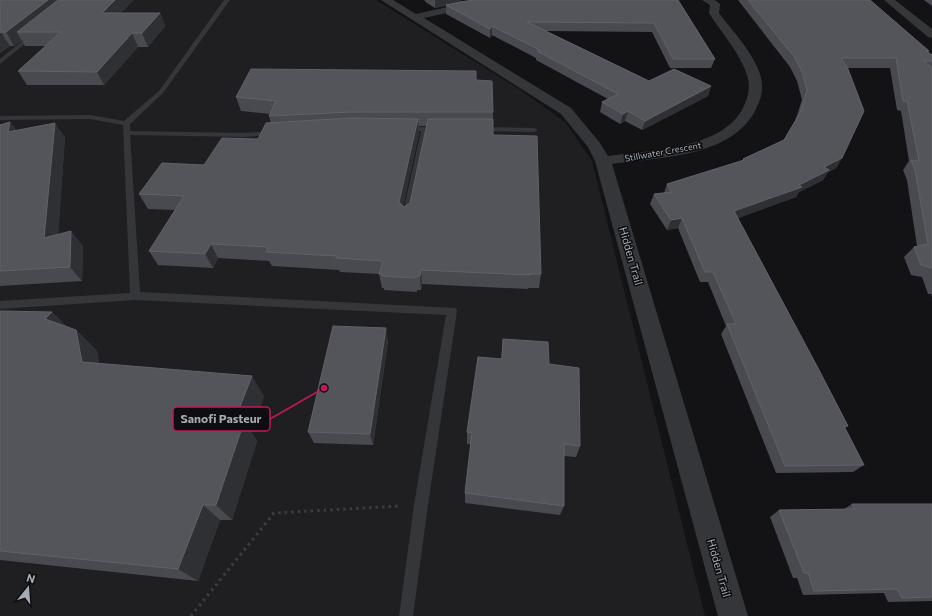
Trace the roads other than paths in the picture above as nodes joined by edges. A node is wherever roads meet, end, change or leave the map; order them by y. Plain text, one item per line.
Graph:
1 (227, 0) edge
2 (386, 0) edge
3 (707, 0) edge
4 (889, 0) edge
5 (486, 3) edge
6 (415, 17) junction
7 (41, 29) edge
8 (932, 35) edge
9 (0, 62) edge
10 (0, 118) edge
11 (126, 123) junction
12 (402, 129) edge
13 (425, 129) junction
14 (448, 130) edge
15 (472, 130) edge
16 (534, 130) dead end
17 (126, 133) junction
18 (283, 133) edge
19 (604, 161) junction
20 (406, 217) edge
21 (135, 296) junction
22 (0, 305) edge
23 (406, 616) edge
24 (733, 616) edge

1 - 11 lane
2 - 6 street, Hidden Trail
3 - 19 street, Stillwater Crescent
4 - 8 street
5 - 6 street
6 - 19 street, Hidden Trail
7 - 9 lane
10 - 11 lane
11 - 17 lane
12 - 13 lane
13 - 14 lane
13 - 20 lane
15 - 16 lane
17 - 18 lane
17 - 21 lane
19 - 24 street, Hidden Trail
21 - 22 lane
21 - 23 lane

